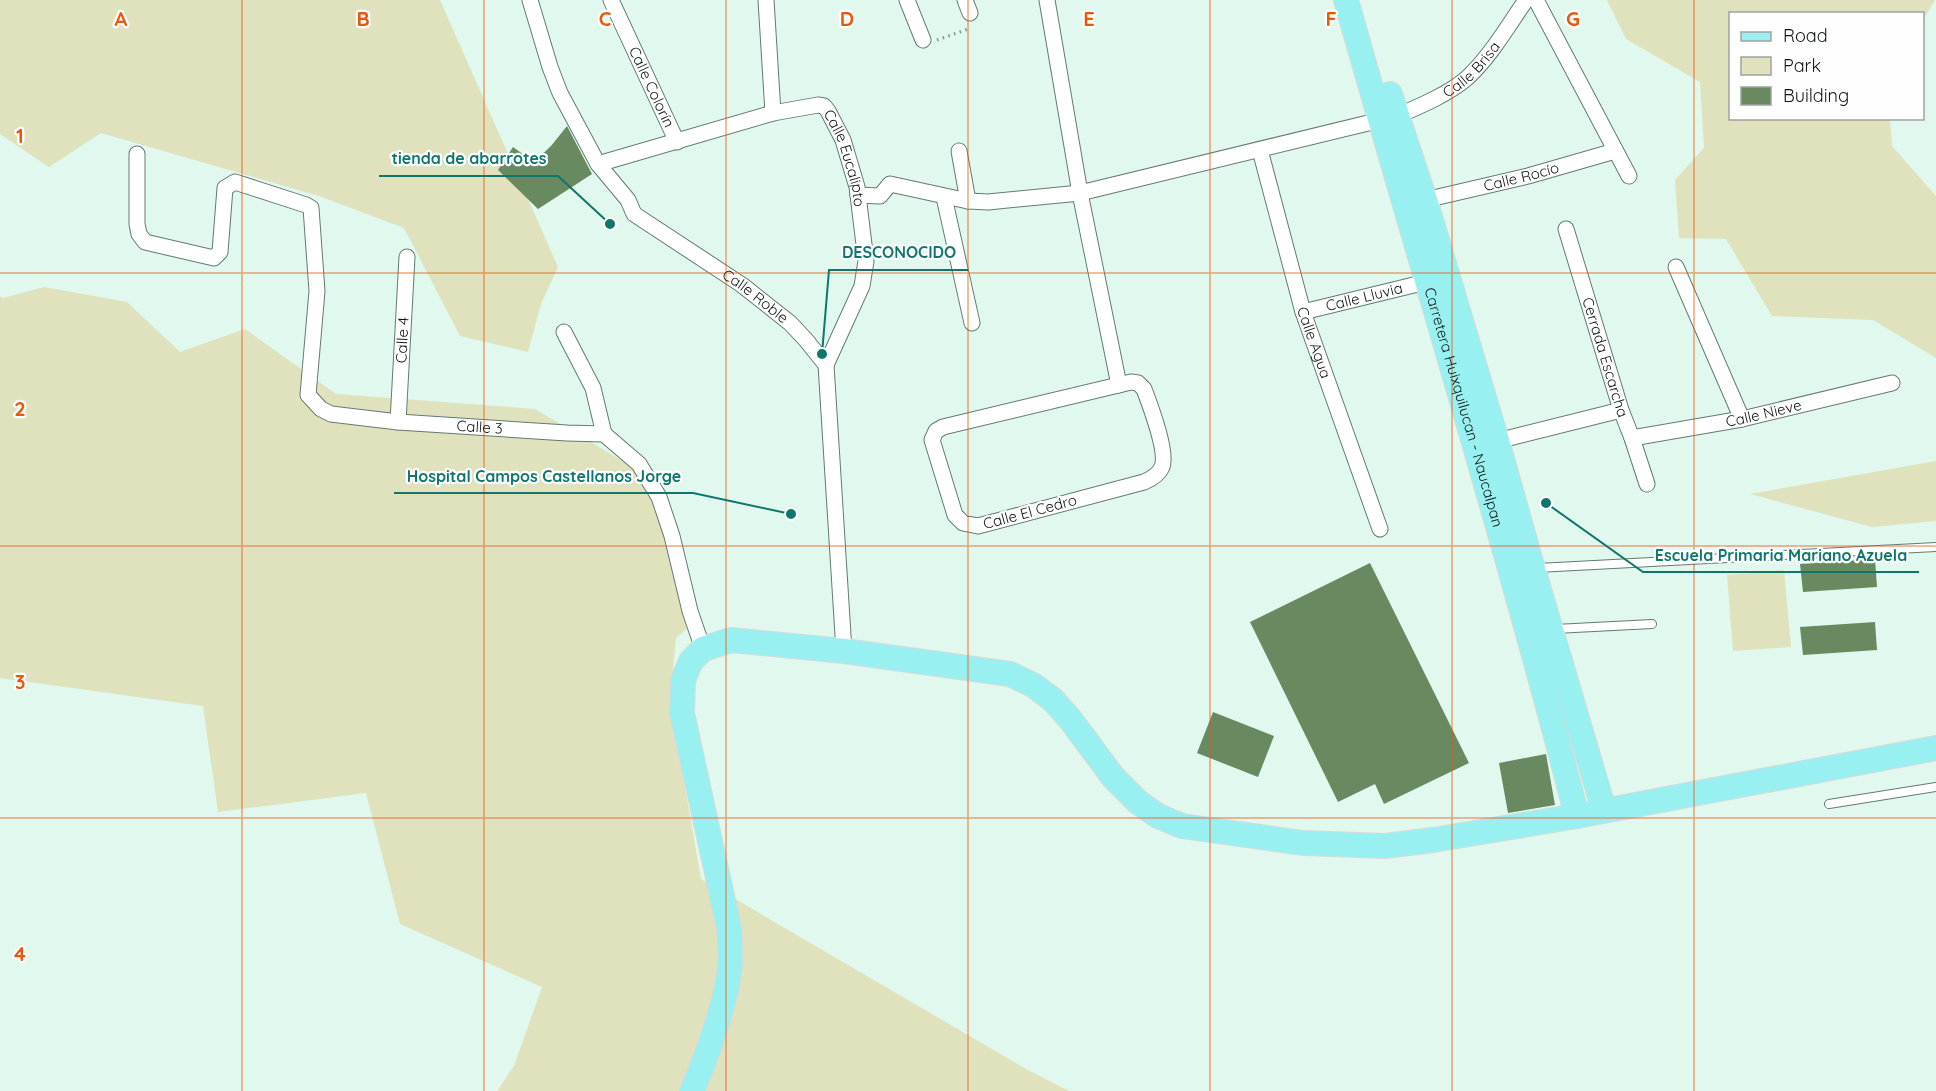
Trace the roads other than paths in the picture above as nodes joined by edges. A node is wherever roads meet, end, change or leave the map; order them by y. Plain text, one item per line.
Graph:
1 (530, 0) edge
2 (611, 0) edge
3 (766, 0) edge
4 (907, 0) edge
5 (1047, 0) edge
6 (1346, 0) edge
7 (1363, 0) edge
8 (1526, 0) edge
9 (1536, 0) edge
10 (923, 40) road end
11 (773, 114) junction
12 (1389, 118) junction
13 (677, 142) junction
14 (1260, 150) junction
15 (959, 151) dead end
16 (1615, 151) junction
17 (137, 154) dead end
18 (598, 164) junction
19 (1629, 176) dead end
20 (890, 184) joint
21 (1080, 193) junction
22 (858, 195) junction
23 (944, 197) junction
24 (1425, 200) junction
25 (968, 201) junction
26 (1566, 229) dead end
27 (407, 257) dead end
28 (1676, 267) dead end
29 (1426, 282) junction
30 (1303, 312) junction
31 (972, 322) dead end
32 (564, 332) dead end
33 (826, 365) junction
34 (1892, 383) dead end
35 (1119, 385) junction
36 (1621, 410) junction
37 (1742, 419) junction
38 (398, 422) junction
39 (604, 434) junction
40 (1632, 438) junction
41 (1487, 446) junction
42 (1647, 484) dead end
43 (1380, 529) dead end
44 (1936, 547) edge
45 (1533, 569) junction
46 (1652, 624) dead end
47 (1550, 629) junction
48 (703, 649) junction
49 (844, 651) junction
50 (1936, 748) edge
51 (1936, 787) edge
52 (1828, 804) dead end
53 (1604, 810) junction
54 (1577, 816) junction
55 (692, 1091) edge

1 - 18 street, Calle Roble
2 - 13 street, Calle Colorín
3 - 11 street
4 - 10 street
5 - 21 street
6 - 12 main road, Carretera Huixquilucan - Naucalpan
7 - 12 main road, Carretera Huixquilucan - Naucalpan
8 - 12 street, Calle Brisa
9 - 16 street
11 - 13 street, Calle Eucalipto
11 - 22 street, Calle Eucalipto
12 - 14 street, Calle Brisa
12 - 24 main road, Carretera Huixquilucan - Naucalpan
12 - 29 main road, Carretera Huixquilucan - Naucalpan
13 - 18 street, Calle Eucalipto
14 - 21 street, Calle Brisa
14 - 30 street, Calle Agua
15 - 25 street
16 - 19 street
16 - 24 street, Calle Rocío
17 - 38 street, Calle 3
18 - 33 street, Calle Roble
20 - 22 street, Calle Eucalipto
20 - 23 street, Calle Brisa
21 - 25 street, Calle Brisa
21 - 35 street
22 - 33 street, Calle Eucalipto
23 - 25 street, Calle Brisa
23 - 31 street
24 - 41 main road, Carretera Huixquilucan - Naucalpan
26 - 36 street, Cerrada Escarcha
27 - 38 street, Calle 4
28 - 37 street
29 - 30 street, Calle Lluvia
29 - 41 main road, Carretera Huixquilucan - Naucalpan
30 - 43 street, Calle Agua
32 - 39 street
33 - 49 street
34 - 37 street, Calle Nieve
35 - 35 street, Calle El Cedro
36 - 40 street, Cerrada Escarcha
36 - 41 street
37 - 40 street, Calle Nieve
38 - 39 street, Calle 3
39 - 48 street
40 - 42 street, Cerrada Escarcha
41 - 45 main road, Carretera Huixquilucan - Naucalpan
41 - 54 main road, Carretera Huixquilucan - Naucalpan
44 - 45 lane
45 - 47 main road, Carretera Huixquilucan - Naucalpan
46 - 47 lane
47 - 53 main road, Carretera Huixquilucan - Naucalpan
48 - 49 main road
48 - 55 main road
49 - 54 main road
50 - 53 main road
51 - 52 lane
53 - 54 main road

